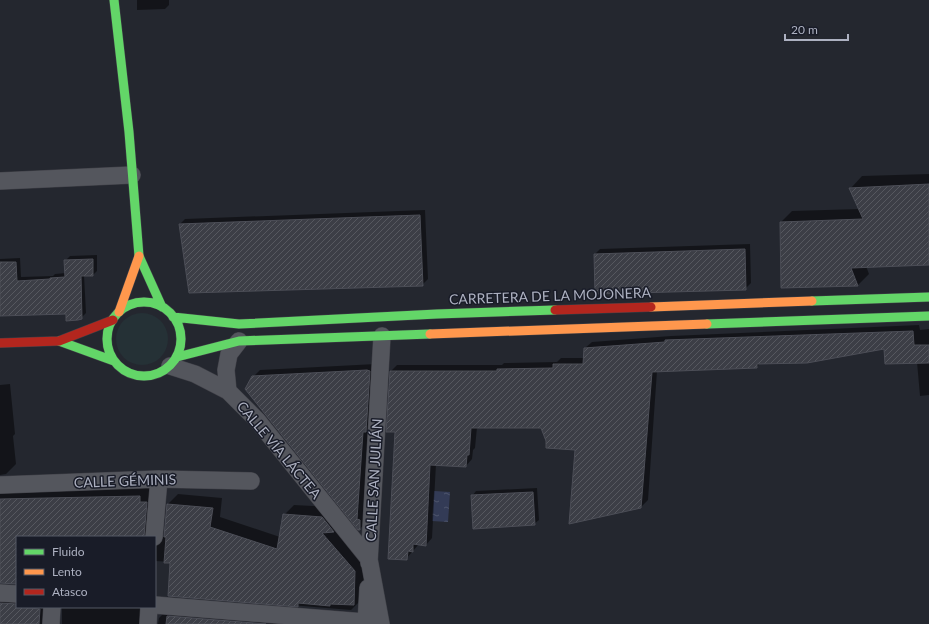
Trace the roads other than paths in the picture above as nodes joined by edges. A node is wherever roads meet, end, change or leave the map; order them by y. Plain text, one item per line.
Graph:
1 (114, 0) edge
2 (132, 175) junction
3 (0, 181) edge
4 (139, 256) junction
5 (929, 297) edge
6 (162, 307) junction
7 (119, 312) junction
8 (929, 316) edge
9 (173, 317) junction
10 (113, 320) junction
11 (382, 336) junction
12 (59, 341) junction
13 (239, 341) junction
14 (0, 343) edge
15 (114, 361) junction
16 (173, 362) junction
17 (228, 391) junction
18 (159, 479) junction
19 (251, 481) dead end
20 (0, 485) edge
21 (154, 536) edge
22 (369, 559) junction
23 (0, 592) edge
24 (16, 594) edge
25 (156, 605) edge
26 (52, 608) edge
27 (149, 608) edge
28 (265, 619) edge
29 (374, 623) edge
30 (51, 624) edge
31 (148, 624) edge

1 - 2 street
2 - 3 street
2 - 4 street
4 - 6 street
4 - 7 street
5 - 9 street, CARRETERA DE LA MOJONERA
6 - 7 street
6 - 9 street
7 - 10 street
8 - 11 street
9 - 16 street
10 - 12 street
10 - 15 street
11 - 13 street
11 - 22 street, CALLE SAN JULIÁN
12 - 14 street
12 - 15 street
13 - 16 street
13 - 17 street
15 - 16 street
16 - 17 street, CALLE VÍA LÁCTEA
17 - 22 street, CALLE VÍA LÁCTEA
18 - 19 street, CALLE GÉMINIS
18 - 20 street, CALLE GÉMINIS
18 - 21 street
22 - 29 street
23 - 24 street
25 - 28 street
26 - 30 street
27 - 31 street
28 - 29 street

